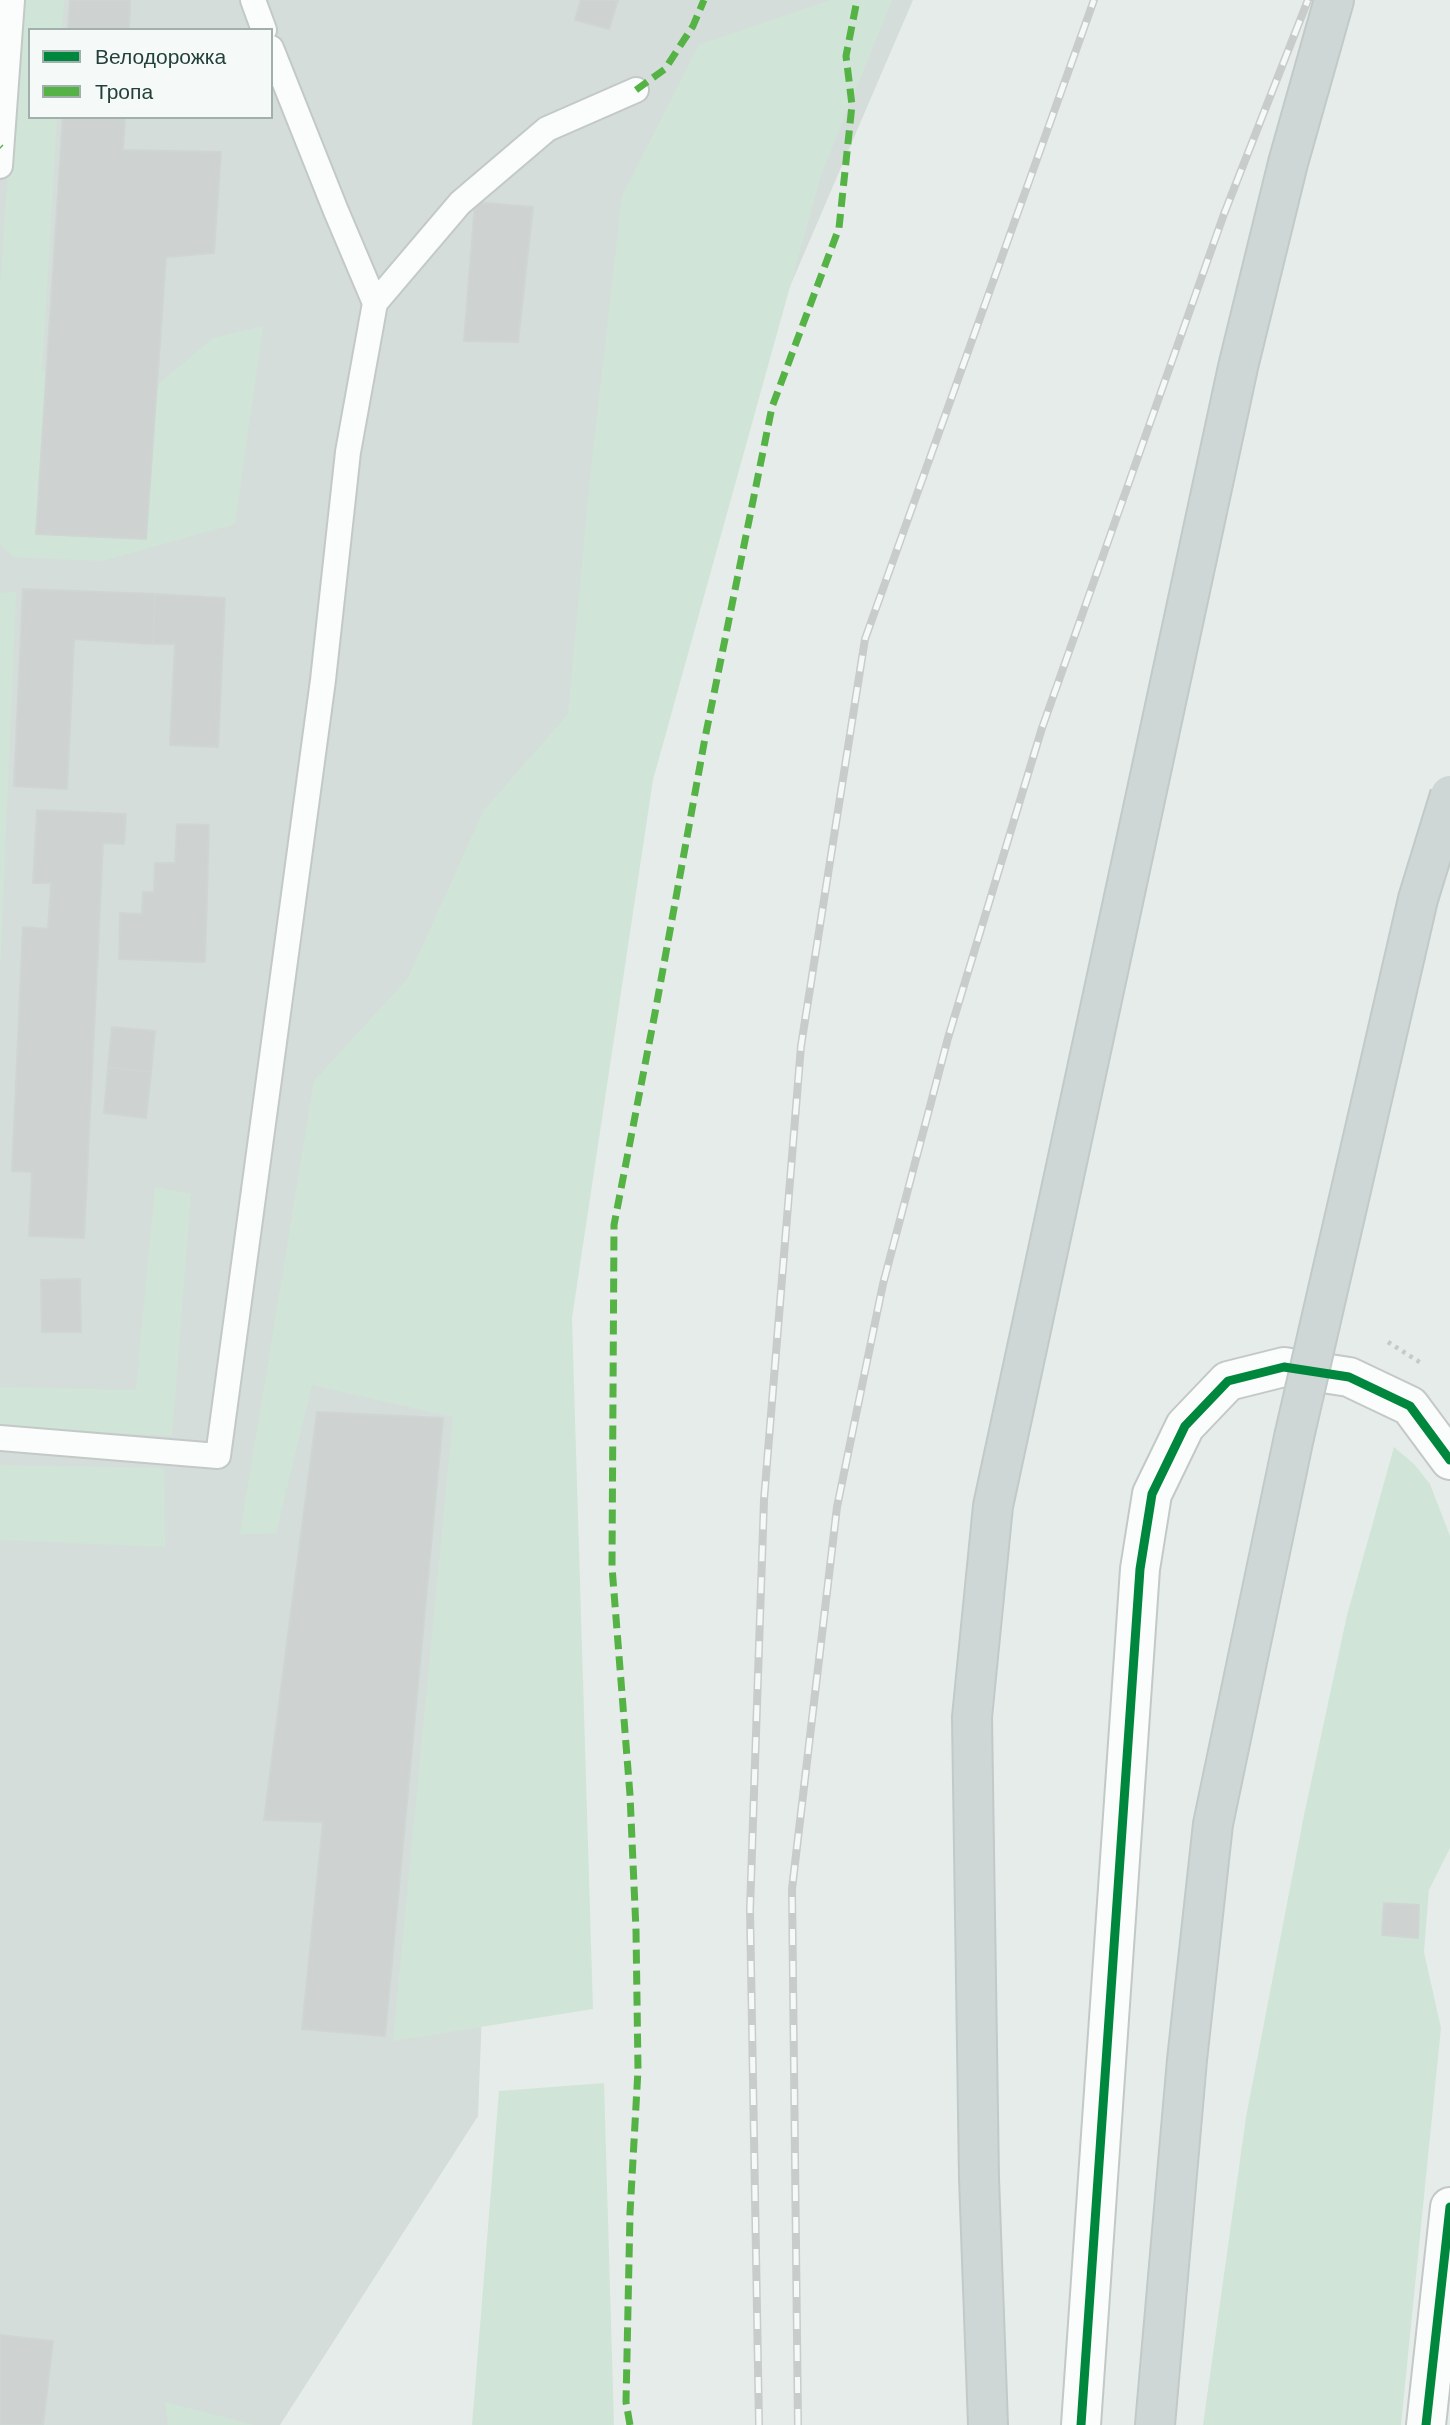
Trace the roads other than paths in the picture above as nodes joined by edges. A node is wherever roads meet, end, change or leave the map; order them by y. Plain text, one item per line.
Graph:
1 (12, 0) edge
2 (253, 0) edge
3 (1334, 0) edge
4 (263, 28) edge
5 (273, 53) edge
6 (636, 90) dead end
7 (0, 166) edge
8 (375, 303) junction
9 (1450, 795) edge
10 (0, 1438) edge
11 (1450, 1460) edge
12 (1450, 2207) edge
13 (988, 2425) edge
14 (1081, 2425) edge
15 (1155, 2425) edge
16 (1426, 2425) edge

1 - 7 lane
2 - 4 lane
3 - 13 main road
5 - 8 lane
6 - 8 lane
8 - 10 lane
9 - 15 main road, bridge
11 - 14 street
12 - 16 street

